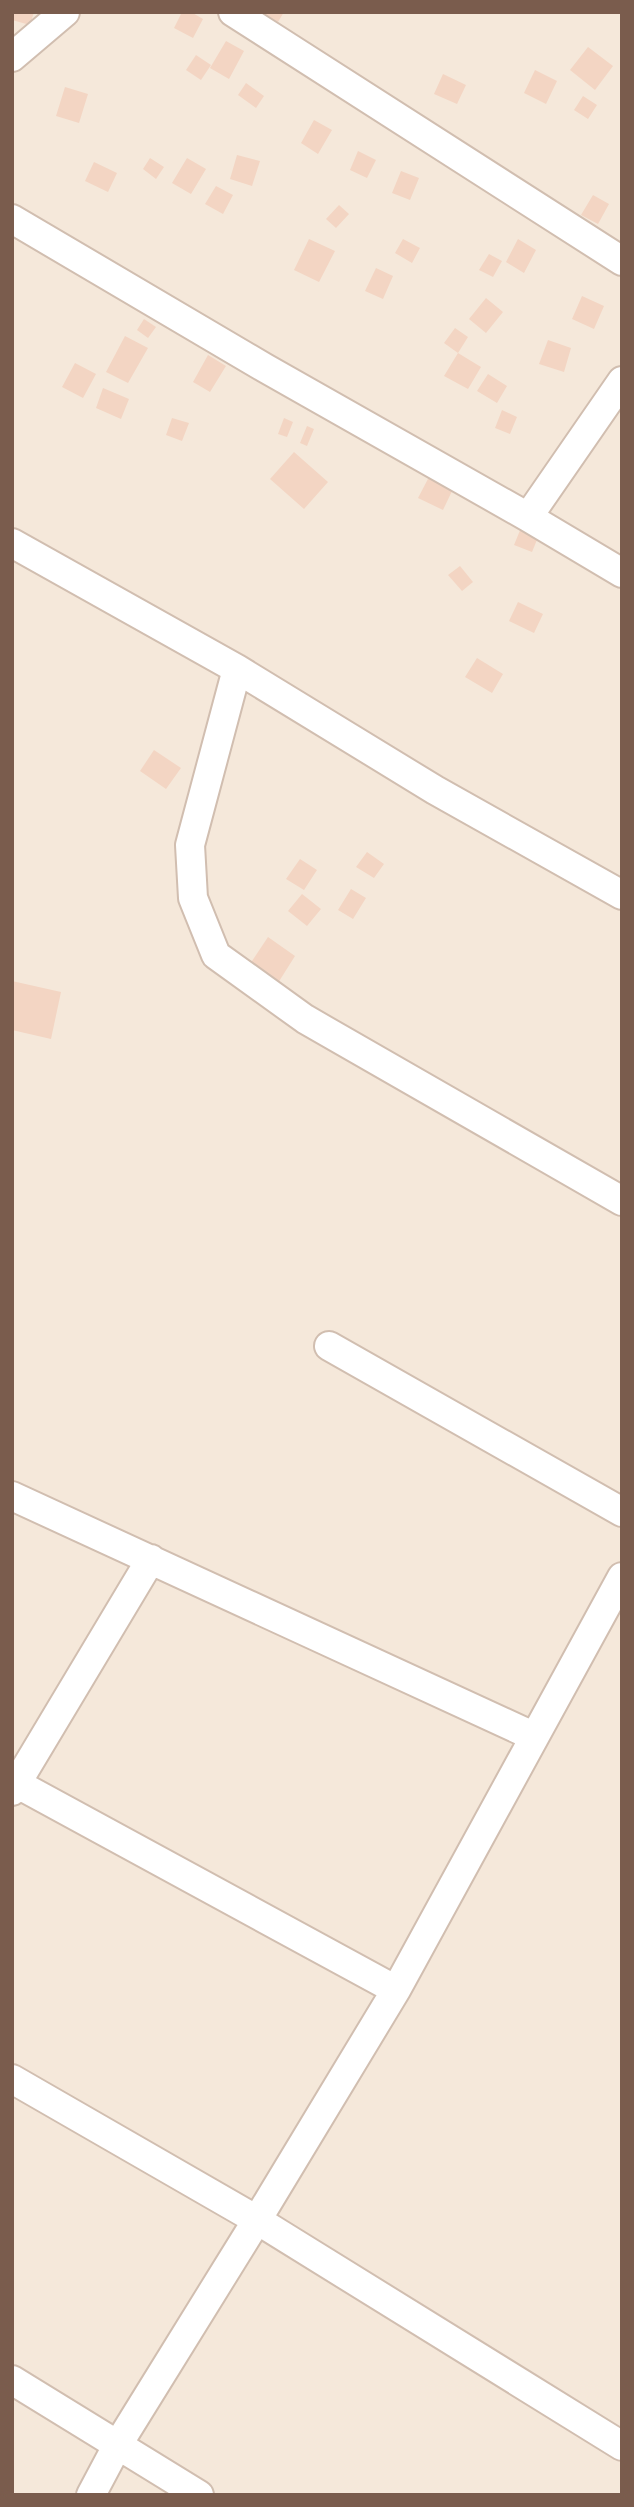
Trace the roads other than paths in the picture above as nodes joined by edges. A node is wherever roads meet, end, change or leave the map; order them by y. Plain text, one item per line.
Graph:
1 (65, 12) edge
2 (233, 12) edge
3 (12, 57) edge
4 (12, 219) edge
5 (622, 261) edge
6 (622, 381) edge
7 (528, 517) junction
8 (12, 543) edge
9 (622, 573) edge
10 (237, 669) junction
11 (622, 895) edge
12 (622, 1201) edge
13 (329, 1346) dead end
14 (12, 1496) edge
15 (622, 1512) edge
16 (151, 1559) junction
17 (622, 1577) edge
18 (533, 1736) junction
19 (14, 1785) edge
20 (396, 1990) junction
21 (12, 2079) edge
22 (257, 2220) junction
23 (12, 2379) edge
24 (117, 2446) junction
25 (622, 2446) edge
26 (90, 2495) edge
27 (199, 2495) edge

1 - 3 street
2 - 5 street
4 - 7 street
6 - 7 street
7 - 9 street
8 - 10 street
10 - 11 street
10 - 12 street
13 - 15 street
14 - 16 street
16 - 18 street
16 - 19 street
17 - 18 street
18 - 20 street
19 - 20 street
20 - 22 street
21 - 22 street
22 - 24 street
22 - 25 street
23 - 24 street
24 - 26 street
24 - 27 street

